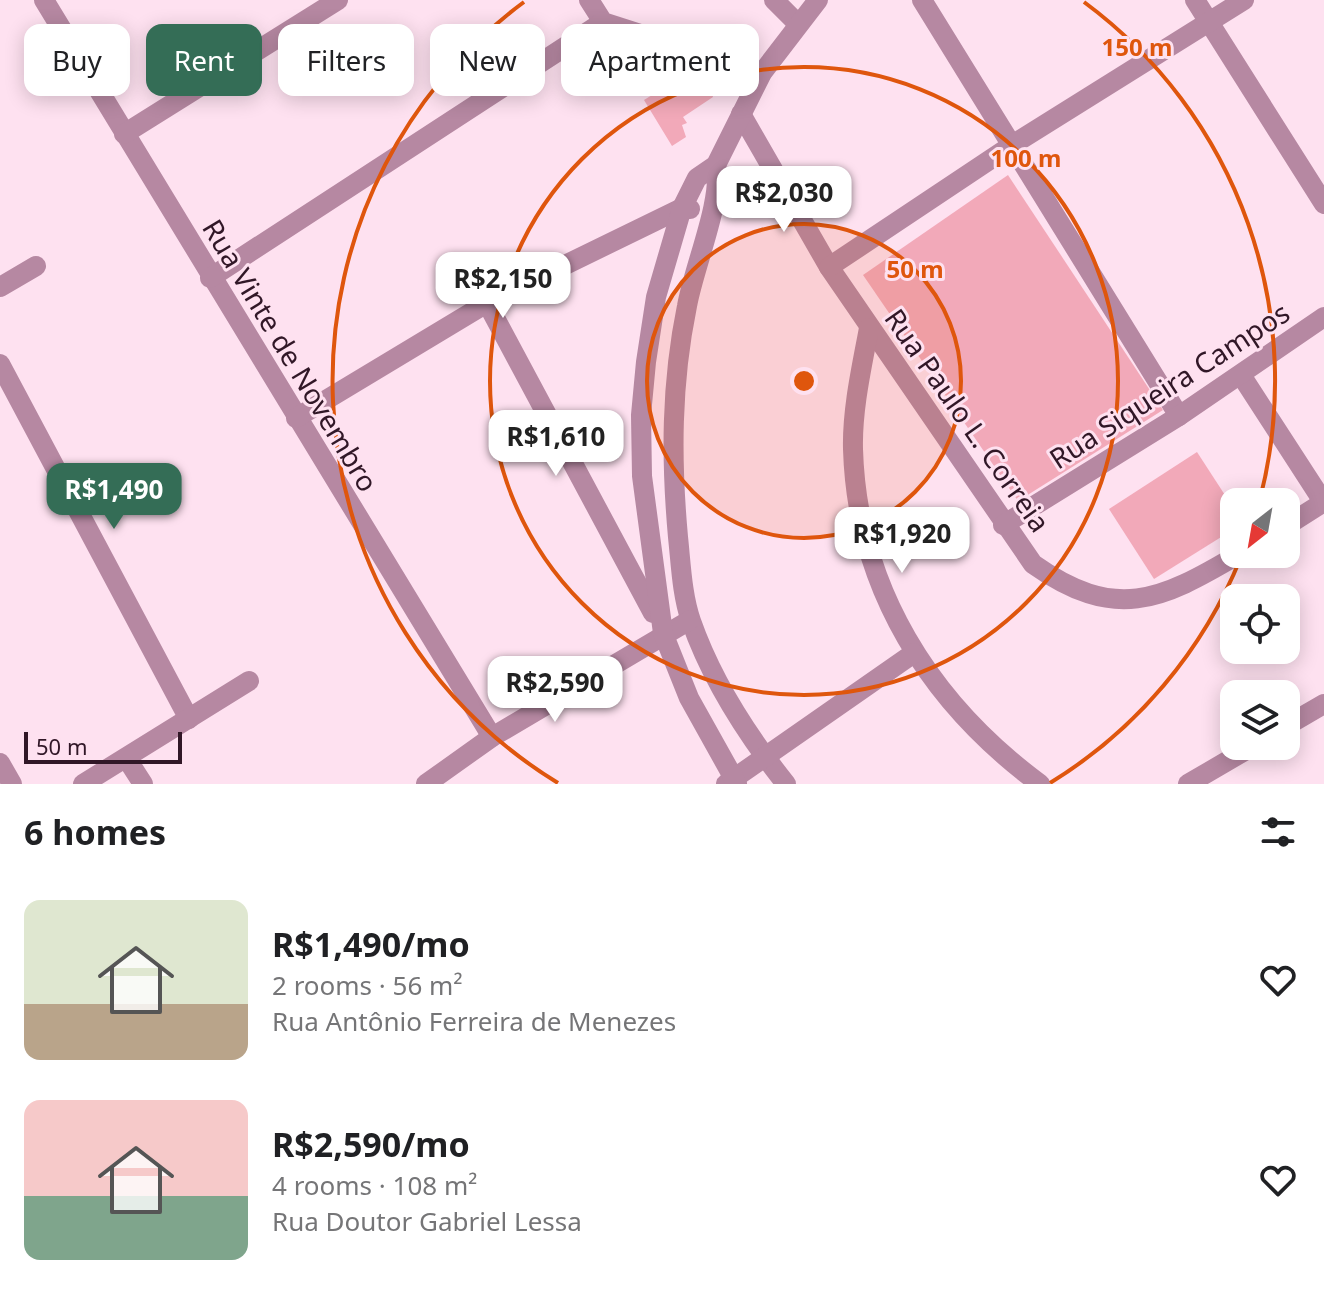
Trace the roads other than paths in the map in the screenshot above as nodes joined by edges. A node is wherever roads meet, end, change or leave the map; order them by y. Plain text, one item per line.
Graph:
1 (44, 0) edge
2 (338, 0) edge
3 (589, 0) edge
4 (774, 0) edge
5 (818, 0) edge
6 (922, 0) edge
7 (1195, 0) edge
8 (1244, 0) edge
9 (603, 22) junction
10 (1209, 22) junction
11 (798, 24) junction
12 (762, 73) junction
13 (741, 114) junction
14 (124, 134) junction
15 (1012, 145) junction
16 (716, 165) junction
17 (1324, 204) edge
18 (682, 208) junction
19 (712, 211) junction
20 (36, 266) dead end
21 (829, 267) junction
22 (210, 278) junction
23 (0, 287) edge
24 (487, 303) junction
25 (1324, 317) edge
26 (869, 328) junction
27 (892, 361) junction
28 (0, 364) edge
29 (860, 374) junction
30 (1241, 375) junction
31 (1179, 416) junction
32 (296, 418) junction
33 (1324, 502) edge
34 (1300, 517) edge
35 (1003, 525) junction
36 (1220, 564) edge
37 (690, 620) junction
38 (663, 633) junction
39 (914, 653) junction
40 (249, 681) dead end
41 (1324, 704) edge
42 (1300, 718) edge
43 (189, 719) junction
44 (492, 737) junction
45 (764, 756) junction
46 (127, 759) junction
47 (1229, 760) edge
48 (0, 763) edge
49 (732, 782) edge
50 (12, 784) edge
51 (83, 784) edge
52 (143, 784) edge
53 (426, 784) edge
54 (786, 784) edge
55 (1040, 784) edge
56 (1188, 784) edge

1 - 14 street, Rua Vinte de Novembro
2 - 14 street
3 - 9 street
4 - 11 street
5 - 11 street
6 - 15 street
7 - 10 street
8 - 10 street
9 - 12 street
9 - 22 street
10 - 15 street
10 - 17 street
11 - 12 street
12 - 13 street
13 - 16 street
13 - 21 street, Rua Paulo L. Correia
14 - 22 street, Rua Vinte de Novembro
15 - 21 street
15 - 31 street
16 - 18 street
16 - 19 street
18 - 19 street
18 - 24 street
18 - 38 street
19 - 37 street
20 - 23 street
21 - 26 street, Rua Paulo L. Correia
22 - 32 street, Rua Vinte de Novembro
24 - 32 street
24 - 38 street
25 - 30 street, Rua Siqueira Campos
26 - 27 street, Rua Paulo L. Correia
26 - 29 street
27 - 29 street
27 - 35 street, Rua Paulo L. Correia
28 - 43 street
29 - 39 street
30 - 31 street, Rua Siqueira Campos
30 - 33 street
31 - 35 street, Rua Siqueira Campos
32 - 44 street, Rua Vinte de Novembro
33 - 34 street
35 - 36 street, Rua Paulo L. Correia
37 - 38 street
37 - 45 street
38 - 44 street
38 - 49 street
39 - 45 street
39 - 55 street
40 - 43 street
41 - 42 street
43 - 46 street
44 - 53 street
45 - 49 street
45 - 54 street
46 - 51 street
46 - 52 street
47 - 56 street
48 - 50 street

